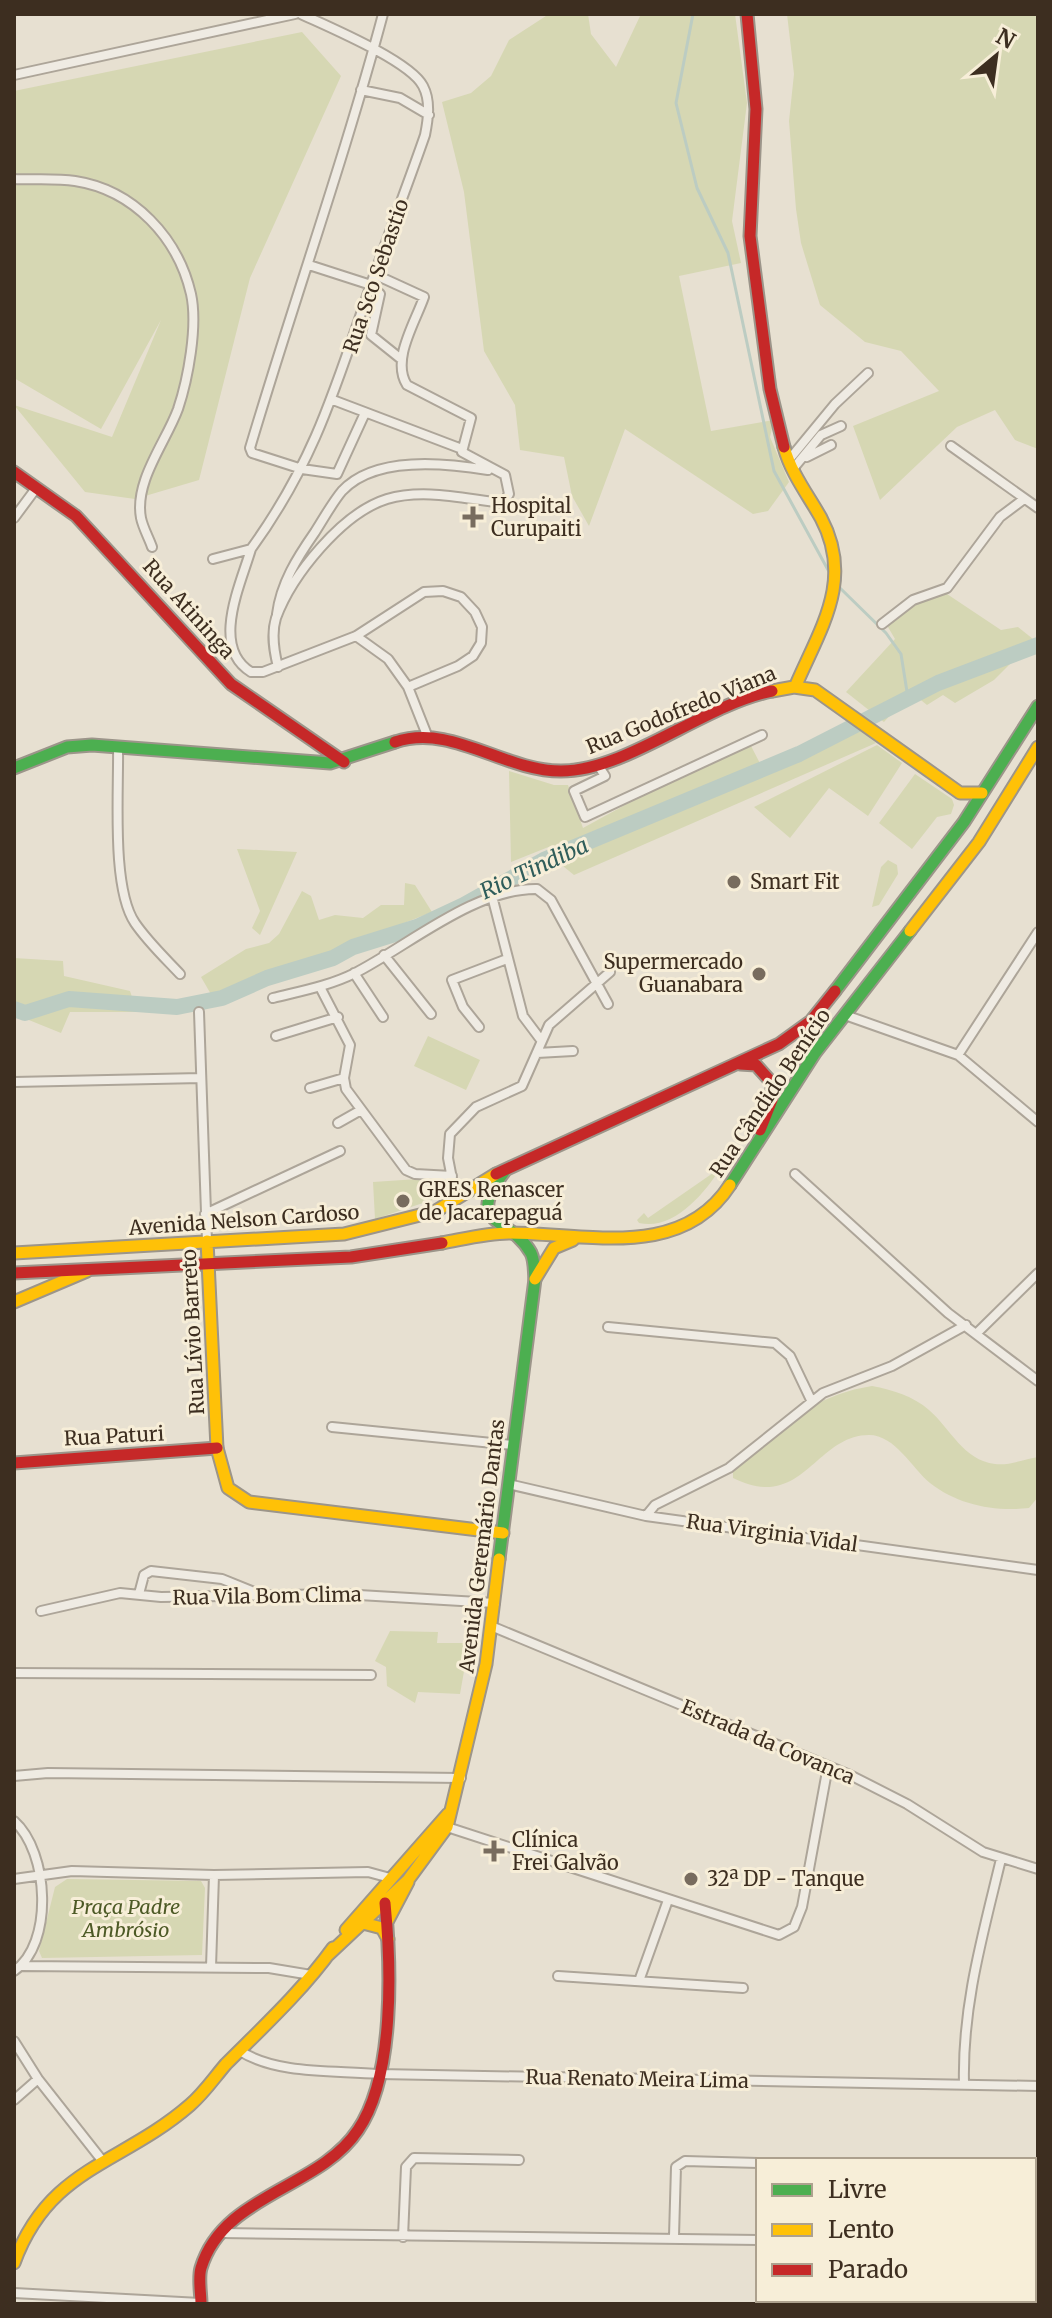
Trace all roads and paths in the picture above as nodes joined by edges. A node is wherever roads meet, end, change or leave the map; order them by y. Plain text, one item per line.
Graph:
1 (295, 14) edge
2 (301, 14) edge
3 (383, 14) edge
4 (747, 14) edge
5 (374, 49) junction
6 (14, 75) edge
7 (361, 90) junction
8 (429, 115) junction
9 (14, 179) edge
10 (309, 265) junction
11 (376, 275) junction
12 (371, 285) junction
13 (401, 359) junction
14 (868, 373) dead end
15 (333, 400) junction
16 (365, 413) junction
17 (841, 426) dead end
18 (831, 445) dead end
19 (951, 446) dead end
20 (462, 449) junction
21 (803, 459) junction
22 (790, 465) junction
23 (302, 469) junction
24 (14, 472) edge
25 (501, 472) junction
26 (37, 487) junction
27 (1024, 499) junction
28 (1038, 508) edge
29 (14, 518) edge
30 (152, 547) dead end
31 (251, 549) junction
32 (213, 559) dead end
33 (276, 619) junction
34 (882, 624) dead end
35 (356, 636) junction
36 (278, 667) junction
37 (796, 685) junction
38 (408, 687) junction
39 (1038, 706) edge
40 (427, 735) junction
41 (762, 735) dead end
42 (118, 746) junction
43 (1038, 747) edge
44 (344, 762) junction
45 (598, 765) junction
46 (14, 768) edge
47 (960, 793) junction
48 (982, 793) junction
49 (968, 815) junction
50 (492, 896) junction
51 (1038, 932) edge
52 (384, 955) junction
53 (507, 959) junction
54 (610, 972) dead end
55 (354, 973) junction
56 (180, 974) dead end
57 (596, 982) junction
58 (320, 987) junction
59 (273, 998) dead end
60 (608, 1004) dead end
61 (199, 1012) dead end
62 (431, 1014) dead end
63 (845, 1015) junction
64 (338, 1017) junction
65 (383, 1017) dead end
66 (479, 1027) dead end
67 (276, 1036) dead end
68 (541, 1040) junction
69 (573, 1051) dead end
70 (537, 1053) junction
71 (958, 1055) junction
72 (738, 1064) junction
73 (201, 1078) junction
74 (344, 1078) junction
75 (14, 1082) edge
76 (310, 1088) dead end
77 (361, 1110) junction
78 (1038, 1122) edge
79 (338, 1123) dead end
80 (340, 1151) dead end
81 (750, 1155) junction
82 (509, 1166) junction
83 (795, 1174) dead end
84 (452, 1176) junction
85 (456, 1199) junction
86 (205, 1214) junction
87 (506, 1233) junction
88 (586, 1238) junction
89 (207, 1241) junction
90 (16, 1252) edge
91 (208, 1264) junction
92 (89, 1270) junction
93 (14, 1273) edge
94 (1038, 1273) edge
95 (535, 1279) junction
96 (14, 1302) edge
97 (966, 1325) junction
98 (608, 1327) dead end
99 (977, 1333) junction
100 (1038, 1381) edge
101 (811, 1400) junction
102 (332, 1427) dead end
103 (513, 1445) junction
104 (217, 1448) junction
105 (14, 1463) edge
106 (508, 1484) junction
107 (646, 1516) junction
108 (503, 1533) junction
109 (1038, 1570) edge
110 (139, 1594) junction
111 (263, 1596) junction
112 (495, 1603) junction
113 (41, 1611) dead end
114 (491, 1626) junction
115 (14, 1673) edge
116 (371, 1675) dead end
117 (828, 1766) junction
118 (14, 1776) edge
119 (461, 1778) junction
120 (14, 1821) edge
121 (444, 1821) junction
122 (1001, 1859) junction
123 (1038, 1869) edge
124 (41, 1873) junction
125 (214, 1875) junction
126 (390, 1878) junction
127 (14, 1879) edge
128 (409, 1880) junction
129 (668, 1900) junction
130 (385, 1903) junction
131 (388, 1920) junction
132 (363, 1923) junction
133 (388, 1939) junction
134 (328, 1955) junction
135 (211, 1967) junction
136 (18, 1968) edge
137 (311, 1975) junction
138 (558, 1976) dead end
139 (639, 1981) junction
140 (743, 1988) dead end
141 (14, 2041) edge
142 (240, 2051) junction
143 (379, 2074) junction
144 (38, 2079) junction
145 (964, 2084) junction
146 (1038, 2086) edge
147 (14, 2100) edge
148 (101, 2159) junction
149 (519, 2160) dead end
150 (756, 2163) edge
151 (1036, 2180) edge
152 (220, 2233) junction
153 (674, 2236) junction
154 (403, 2237) junction
155 (756, 2240) edge
156 (1036, 2248) edge
157 (14, 2263) edge
158 (14, 2293) edge
159 (201, 2303) edge

1 - 6 street
2 - 5 street
3 - 5 street
4 - 22 main road
5 - 7 street
5 - 8 street
7 - 8 street
7 - 10 street
8 - 11 street, Rua Sco Sebastio
9 - 30 street
10 - 12 street
10 - 23 street
11 - 12 street, Rua Sco Sebastio
11 - 13 street
12 - 13 street
12 - 15 street, Rua Sco Sebastio
13 - 20 street
14 - 22 street
15 - 16 street
15 - 23 street, Rua Sco Sebastio
16 - 20 street
16 - 23 street
17 - 21 street
18 - 21 street
19 - 27 street
20 - 25 street
21 - 22 street
22 - 37 main road
23 - 31 street, Rua Sco Sebastio
24 - 26 main road, Rua Atininga
25 - 33 street
25 - 33 street
26 - 29 street
26 - 44 main road, Rua Atininga
27 - 28 street
27 - 34 street
31 - 32 street
31 - 36 street, Rua Sco Sebastio
33 - 36 street
35 - 36 street
35 - 38 street
35 - 38 street
37 - 45 main road, Rua Godofredo Viana
37 - 47 main road, Rua Godofredo Viana
38 - 40 street
39 - 48 main road, Rua Cândido Benício
40 - 44 main road
40 - 45 main road, Rua Godofredo Viana
41 - 45 street
42 - 44 main road
42 - 46 main road
42 - 56 street
43 - 63 main road, Rua Cândido Benício
47 - 48 main road
47 - 49 main road
48 - 49 main road, Rua Cândido Benício
49 - 72 main road, Rua Cândido Benício
50 - 52 street
50 - 53 street
50 - 57 street
51 - 71 street
52 - 55 street
52 - 62 street
53 - 66 street
53 - 68 street
54 - 57 street
55 - 58 street
55 - 65 street
57 - 60 street
57 - 68 street
58 - 59 street
58 - 64 street
61 - 73 street, Rua Lívio Barreto
63 - 71 street
63 - 81 main road, Rua Cândido Benício
64 - 67 street
64 - 74 street
68 - 70 street
69 - 70 street
70 - 84 street
71 - 78 street
72 - 81 main road
72 - 82 main road, Rua Cândido Benício
73 - 75 street
73 - 86 street, Rua Lívio Barreto
74 - 76 street
74 - 77 street
77 - 79 street
77 - 84 street
80 - 86 street
81 - 88 main road, Rua Cândido Benício
82 - 85 main road, Avenida Nelson Cardoso
82 - 87 main road
83 - 97 street
84 - 85 street
85 - 89 main road, Avenida Nelson Cardoso
86 - 89 street, Rua Lívio Barreto
87 - 88 main road, Rua Cândido Benício
87 - 91 main road, Avenida Nelson Cardoso
87 - 95 main road
88 - 95 main road, Avenida Geremário Dantas
89 - 90 main road, Avenida Nelson Cardoso
89 - 91 main road, Rua Lívio Barreto
91 - 92 main road, Avenida Nelson Cardoso
91 - 104 main road, Rua Lívio Barreto
92 - 93 main road, Avenida Nelson Cardoso
92 - 96 main road
94 - 99 street
95 - 103 main road, Avenida Geremário Dantas
97 - 99 street
97 - 101 street
98 - 101 street
99 - 100 street
101 - 107 street
102 - 103 street
103 - 106 main road, Avenida Geremário Dantas
104 - 105 main road, Rua Paturi
104 - 108 main road, Rua Lívio Barreto
106 - 107 street, Rua Virginia Vidal
106 - 108 main road, Avenida Geremário Dantas
107 - 109 street, Rua Virginia Vidal
108 - 112 main road, Avenida Geremário Dantas
110 - 111 street, Rua Vila Bom Clima
110 - 111 street
110 - 113 street, Rua Vila Bom Clima
111 - 112 street, Rua Vila Bom Clima
112 - 114 main road, Avenida Geremário Dantas
114 - 117 street, Estrada da Covanca
114 - 119 main road, Avenida Geremário Dantas
115 - 116 street
117 - 122 street, Estrada da Covanca
117 - 129 street
118 - 119 street
119 - 121 main road, Avenida Geremário Dantas
120 - 124 street
121 - 126 main road, Avenida Geremário Dantas
121 - 128 main road, Avenida Geremário Dantas
121 - 129 street
122 - 123 street, Estrada da Covanca
122 - 145 street
124 - 125 street
124 - 127 street
124 - 136 street
125 - 126 street
125 - 135 street
126 - 130 main road
126 - 134 main road, Avenida Geremário Dantas
128 - 130 main road, Avenida Geremário Dantas
128 - 131 main road
129 - 139 street
130 - 131 main road
130 - 132 main road, Avenida Geremário Dantas
131 - 133 main road
132 - 133 main road
132 - 134 main road, Avenida Geremário Dantas
133 - 143 main road
134 - 137 main road, Avenida Geremário Dantas
135 - 136 street
135 - 137 street
137 - 142 main road, Avenida Geremário Dantas
138 - 139 street
139 - 140 street
141 - 144 street
142 - 143 street, Rua Renato Meira Lima
142 - 148 main road, Avenida Geremário Dantas
143 - 145 street, Rua Renato Meira Lima
143 - 152 main road
144 - 147 street
144 - 148 street
145 - 146 street, Rua Renato Meira Lima
148 - 157 main road, Avenida Geremário Dantas
149 - 154 street
150 - 153 street
151 - 156 street
152 - 154 street
152 - 159 main road
153 - 154 street
153 - 155 street
158 - 159 street

